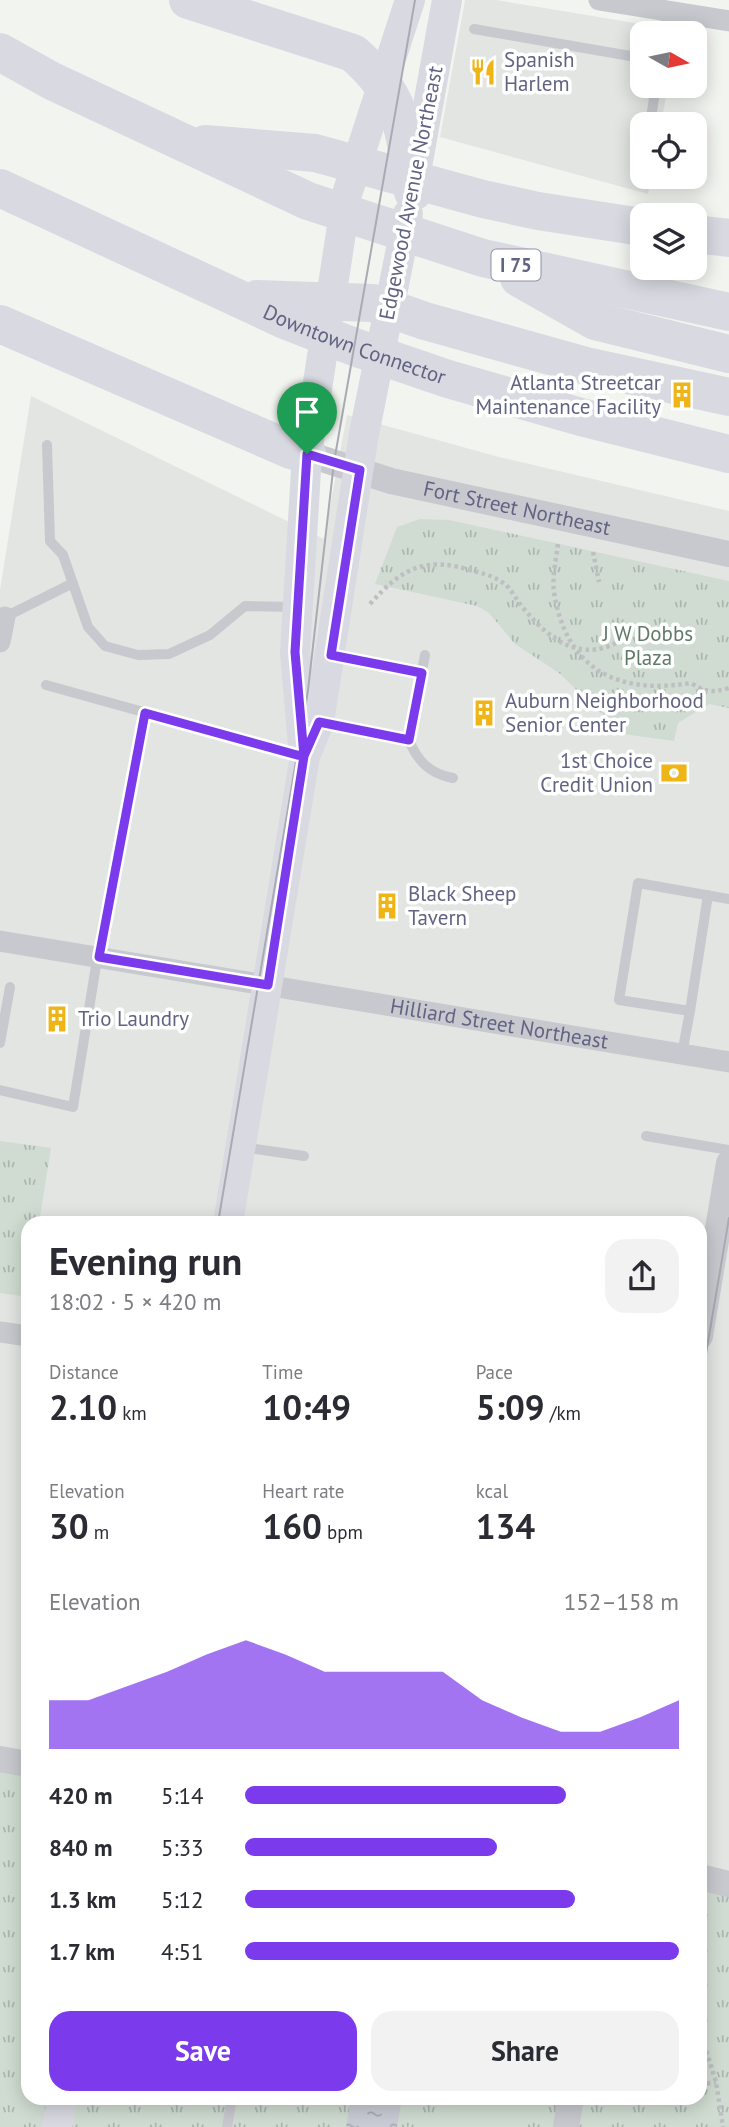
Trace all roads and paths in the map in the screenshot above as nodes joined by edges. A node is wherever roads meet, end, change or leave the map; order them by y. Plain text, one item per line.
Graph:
1 (188, 0) edge
2 (410, 0) edge
3 (447, 0) edge
4 (599, 0) edge
5 (656, 6) edge
6 (729, 21) edge
7 (474, 29) dead end
8 (0, 52) edge
9 (630, 56) edge
10 (382, 83) junction
11 (180, 142) junction
12 (0, 188) edge
13 (413, 192) junction
14 (630, 225) edge
15 (707, 236) edge
16 (729, 239) edge
17 (483, 258) junction
18 (289, 311) junction
19 (729, 312) edge
20 (0, 324) edge
21 (729, 354) edge
22 (729, 397) edge
23 (47, 445) dead end
24 (307, 454) junction
25 (729, 454) edge
26 (360, 470) junction
27 (558, 544) dead end
28 (593, 552) dead end
29 (729, 554) edge
30 (599, 582) dead end
31 (73, 583) junction
32 (370, 604) dead end
33 (297, 607) junction
34 (5, 617) joint
35 (626, 637) dead end
36 (0, 642) edge
37 (575, 649) junction
38 (331, 655) junction
39 (425, 655) dead end
40 (422, 673) junction
41 (46, 685) dead end
42 (729, 688) edge
43 (145, 713) junction
44 (319, 722) junction
45 (409, 740) junction
46 (304, 756) junction
47 (453, 778) dead end
48 (708, 895) junction
49 (729, 899) edge
50 (0, 941) edge
51 (99, 957) junction
52 (268, 985) junction
53 (10, 987) dead end
54 (690, 1011) junction
55 (0, 1044) edge
56 (682, 1054) junction
57 (729, 1062) edge
58 (0, 1090) edge
59 (646, 1136) dead end
60 (242, 1147) junction
61 (729, 1150) edge
62 (304, 1156) dead end
63 (729, 1163) edge
64 (229, 1216) edge
65 (707, 1246) edge
66 (0, 1332) edge
67 (21, 1335) edge
68 (0, 1759) edge
69 (21, 1763) edge
70 (707, 1879) edge
71 (729, 1884) edge
72 (707, 2053) edge
73 (716, 2082) junction
74 (707, 2084) edge
75 (62, 2105) edge
76 (231, 2105) edge
77 (570, 2105) edge
78 (57, 2127) edge
79 (227, 2127) edge
80 (566, 2127) edge
81 (723, 2127) edge

1 - 10 highway
2 - 10 main road, Edgewood Avenue Northeast
3 - 13 main road, Edgewood Avenue Northeast
4 - 5 street
5 - 6 street
7 - 9 lane
8 - 11 highway, I 75
10 - 13 highway
10 - 24 main road, Edgewood Avenue Northeast
11 - 14 highway
11 - 17 highway, I 75
12 - 18 highway, Downtown Connector
13 - 26 main road, Edgewood Avenue Northeast
15 - 16 highway
17 - 19 highway, I 75
17 - 21 highway
18 - 22 highway
18 - 25 highway, Downtown Connector
20 - 24 highway
23 - 31 lane
24 - 26 street, Fort Street Northeast
24 - 33 main road, Edgewood Avenue Northeast
26 - 29 street, Fort Street Northeast
26 - 38 main road, Edgewood Avenue Northeast
27 - 37 path
28 - 30 path
31 - 33 lane
31 - 34 lane
32 - 37 path
33 - 46 main road, Edgewood Avenue Northeast
34 - 36 street
35 - 37 path
37 - 42 path
38 - 40 lane
38 - 44 main road, Edgewood Avenue Northeast
39 - 40 lane
40 - 45 lane
41 - 43 lane
43 - 46 lane
43 - 51 lane
44 - 45 lane
44 - 46 main road, Edgewood Avenue Northeast
45 - 47 lane
46 - 52 main road, Edgewood Avenue Northeast
48 - 49 lane
48 - 54 lane
48 - 54 lane
50 - 51 street, Hilliard Street Northeast
51 - 52 street, Hilliard Street Northeast
51 - 58 lane
52 - 56 street, Hilliard Street Northeast
52 - 60 main road, Edgewood Avenue Northeast
53 - 55 lane
54 - 56 lane
56 - 57 street, Hilliard Street Northeast
59 - 61 lane
60 - 62 lane
60 - 64 main road, Edgewood Avenue Northeast
63 - 65 street
66 - 67 street
68 - 69 street
70 - 71 street
72 - 73 path
73 - 74 path
73 - 81 path
75 - 78 main road
76 - 79 lane
77 - 80 street

